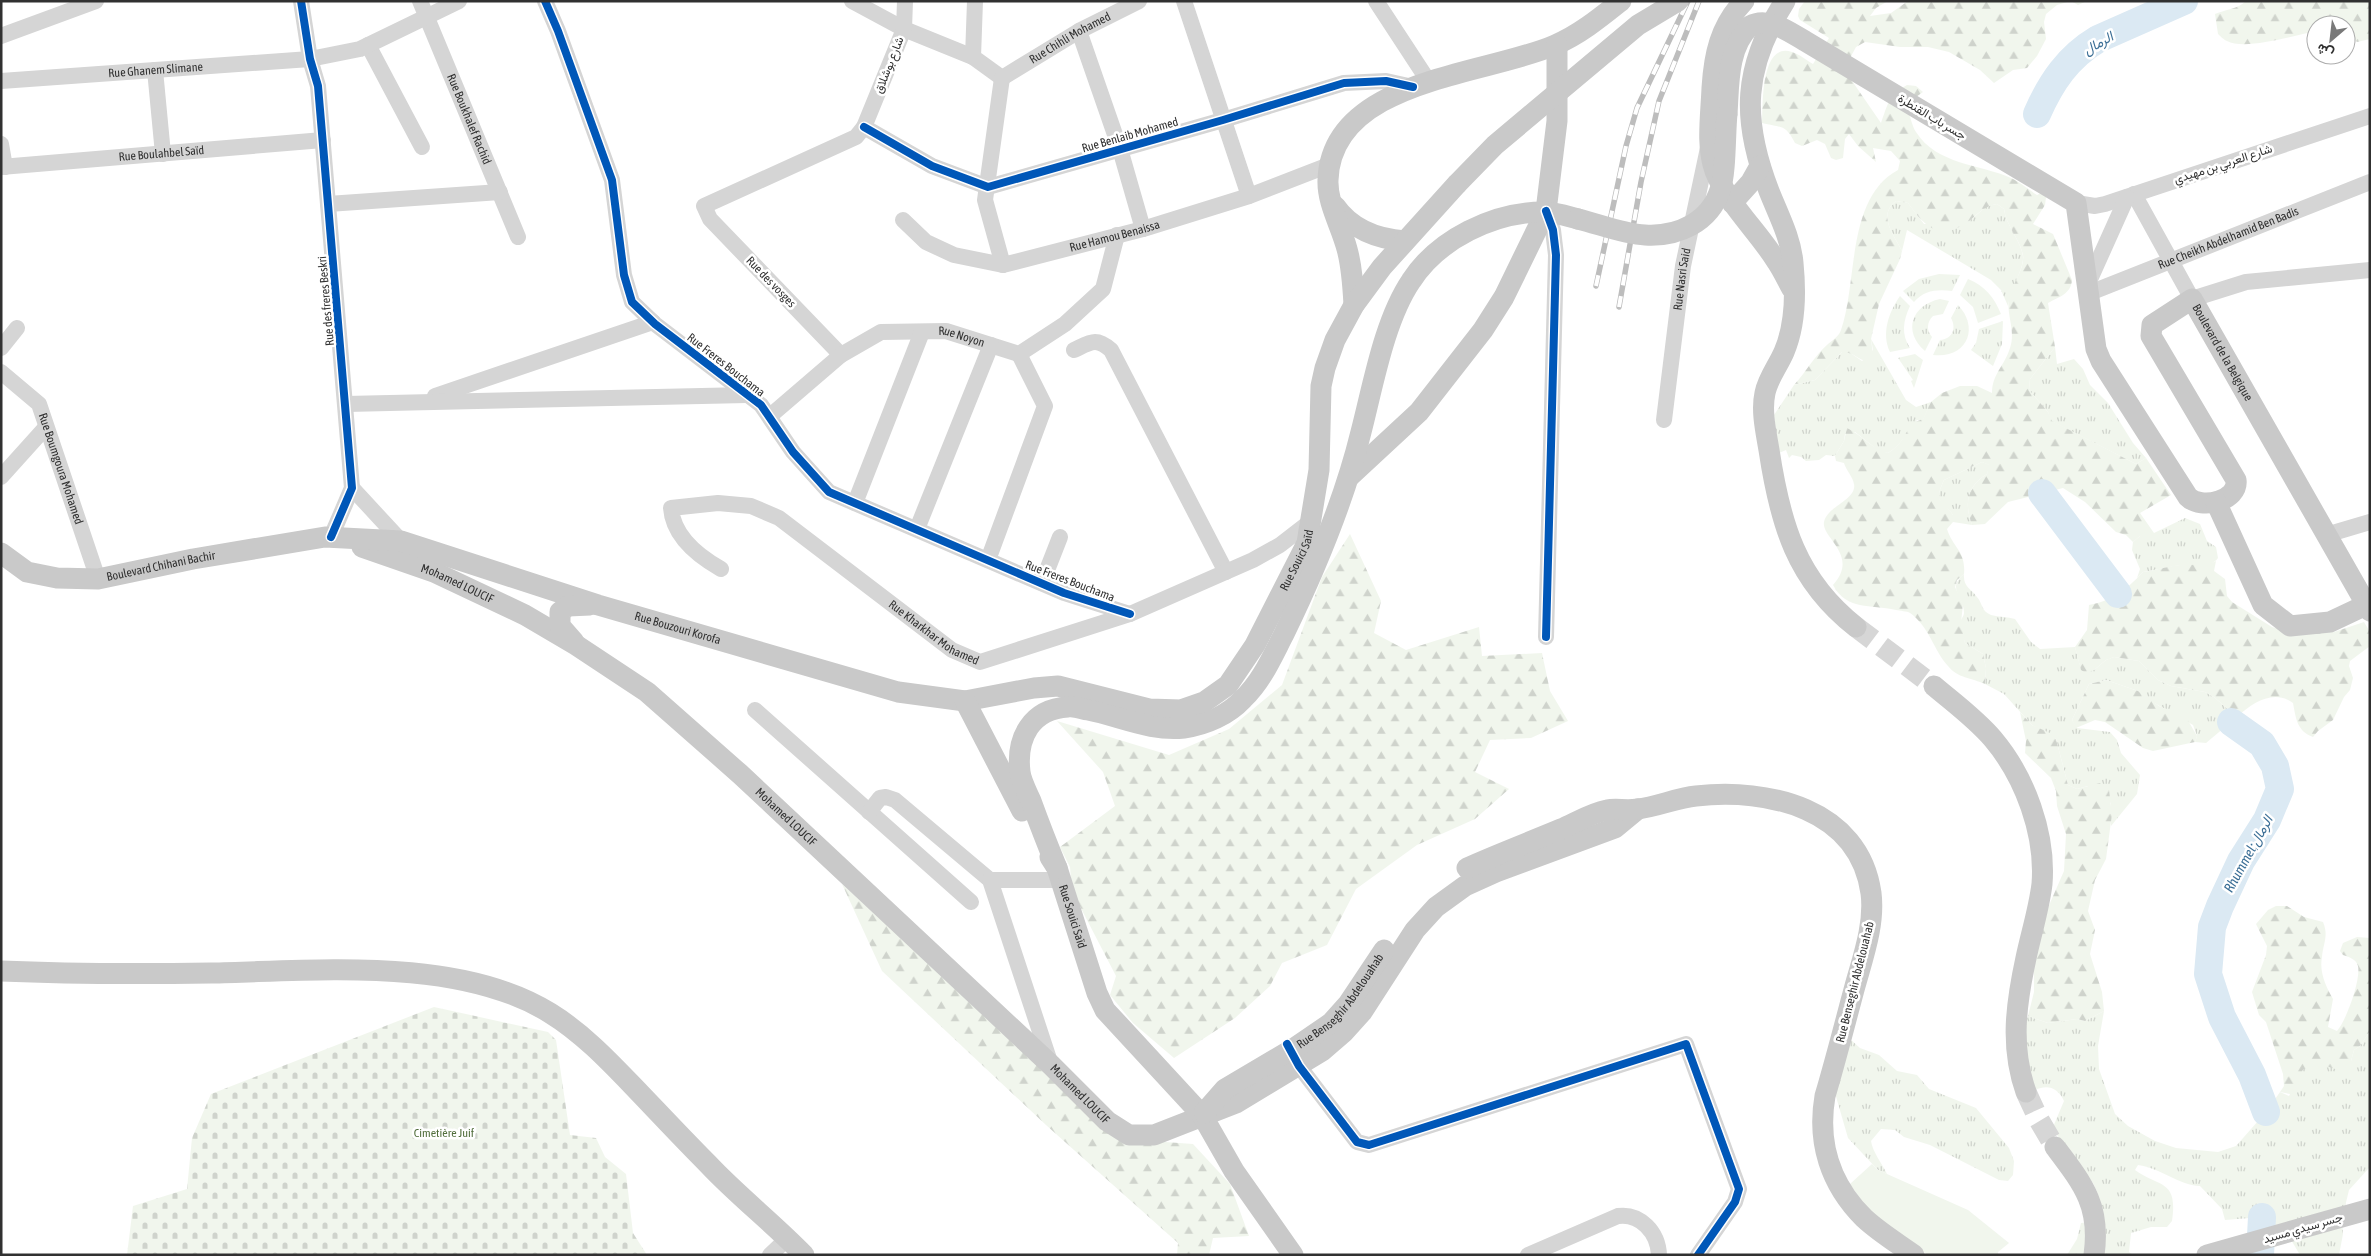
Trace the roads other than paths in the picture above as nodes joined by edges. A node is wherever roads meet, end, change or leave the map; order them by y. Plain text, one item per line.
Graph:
1 (96, 1) edge
2 (301, 1) edge
3 (420, 1) edge
4 (460, 1) edge
5 (545, 1) edge
6 (852, 1) edge
7 (905, 1) edge
8 (975, 1) edge
9 (1139, 1) edge
10 (1184, 1) edge
11 (1376, 1) edge
12 (1621, 1) edge
13 (1678, 1) edge
14 (1744, 1) edge
15 (1785, 1) edge
16 (428, 16) junction
17 (1771, 24) junction
18 (904, 29) junction
19 (1079, 31) junction
20 (1, 36) edge
21 (368, 45) junction
22 (1557, 45) junction
23 (973, 57) junction
24 (310, 59) junction
25 (154, 70) junction
26 (1002, 78) junction
27 (1, 81) edge
28 (1421, 85) junction
29 (2370, 116) edge
30 (1223, 120) junction
31 (864, 126) junction
32 (323, 140) junction
33 (1710, 140) junction
34 (1, 144) edge
35 (422, 147) dead end
36 (1120, 149) junction
37 (163, 154) junction
38 (1329, 165) junction
39 (1760, 166) junction
40 (3, 167) edge
41 (2370, 182) edge
42 (988, 187) junction
43 (500, 192) junction
44 (2130, 195) junction
45 (1249, 196) junction
46 (1329, 198) junction
47 (2068, 198) junction
48 (1732, 203) junction
49 (328, 204) junction
50 (1546, 212) junction
51 (903, 220) dead end
52 (1143, 229) junction
53 (1117, 236) junction
54 (518, 237) dead end
55 (1405, 241) junction
56 (2171, 261) junction
57 (1004, 265) junction
58 (2370, 270) edge
59 (2087, 290) junction
60 (2192, 299) junction
61 (1795, 301) junction
62 (1354, 305) junction
63 (653, 322) junction
64 (17, 328) dead end
65 (922, 332) junction
66 (992, 345) junction
67 (1, 348) edge
68 (1074, 350) dead end
69 (1019, 354) junction
70 (842, 355) junction
71 (1, 372) edge
72 (748, 395) junction
73 (419, 402) junction
74 (346, 404) junction
75 (770, 416) junction
76 (1664, 420) dead end
77 (46, 427) junction
78 (1319, 470) junction
79 (1349, 476) junction
80 (1, 477) edge
81 (352, 488) junction
82 (855, 502) junction
83 (2216, 502) junction
84 (1311, 521) junction
85 (2370, 522) edge
86 (917, 529) junction
87 (2326, 535) junction
88 (328, 537) junction
89 (1060, 538) dead end
90 (400, 541) junction
91 (1, 553) edge
92 (988, 560) junction
93 (721, 569) dead end
94 (1226, 572) junction
95 (98, 579) junction
96 (1042, 583) junction
97 (598, 605) junction
98 (2368, 609) edge
99 (1130, 614) junction
100 (1856, 627) tunnel mouth
101 (1546, 637) dead end
102 (576, 644) junction
103 (1934, 686) tunnel mouth
104 (1034, 688) joint
105 (965, 701) junction
106 (755, 710) dead end
107 (869, 812) junction
108 (1059, 874) junction
109 (990, 880) junction
110 (971, 902) dead end
111 (1, 971) edge
112 (1293, 1053) junction
113 (1051, 1065) junction
114 (2026, 1092) tunnel mouth
115 (1202, 1115) junction
116 (2055, 1147) tunnel mouth
117 (2362, 1211) edge
118 (788, 1238) junction
119 (770, 1255) edge
120 (804, 1255) edge
121 (1293, 1255) edge
122 (1528, 1255) edge
123 (1659, 1255) edge
124 (1698, 1255) edge
125 (1914, 1255) edge
126 (2094, 1255) edge
127 (2207, 1255) edge

1 - 20 street
2 - 24 street, Rue des freres Beskri
3 - 16 street, Rue Boukhalef Rachid
4 - 16 street
5 - 63 street, Rue Freres Bouchama
6 - 18 street
7 - 18 street, شارع بوشلاق
8 - 23 street
9 - 19 street, Rue Chihli Mohamed
10 - 30 street
11 - 28 street
12 - 22 main road
13 - 55 main road, Rue Souici Saïd, bridge
14 - 33 main road
15 - 17 main road
16 - 21 street
16 - 43 street, Rue Boukhalef Rachid
17 - 39 main road
17 - 47 main road, جسر باب القنطرة
17 - 50 main road, bridge
18 - 23 street
18 - 31 street, شارع بوشلاق
19 - 26 street, Rue Chihli Mohamed
19 - 36 street
21 - 24 street
21 - 35 street
22 - 28 main road
22 - 50 main road
23 - 26 street
24 - 25 street, Rue Ghanem Slimane
24 - 32 street, Rue des freres Beskri
25 - 27 street, Rue Ghanem Slimane
25 - 37 street
26 - 42 street
28 - 30 street, Rue Benlaib Mohamed
28 - 38 main road
29 - 44 street, شارع العربي بن مهيدي
30 - 36 street, Rue Benlaib Mohamed
30 - 45 street
31 - 42 street
31 - 70 street, Rue des vosges
32 - 37 street, Rue Boulahbel Saïd
32 - 49 street, Rue des freres Beskri
33 - 48 main road
33 - 76 street, Rue Nasri Said
34 - 40 street
36 - 42 street, Rue Benlaib Mohamed
36 - 52 street
37 - 40 street, Rue Boulahbel Saïd
38 - 45 street, Rue Hamou Benaissa
38 - 46 main road
39 - 48 main road
39 - 61 main road
41 - 56 street, Rue Cheikh Abdelhamid Ben Badis
42 - 57 street
43 - 49 street
43 - 54 street, Rue Boukhalef Rachid
44 - 47 street, شارع العربي بن مهيدي
44 - 56 street
44 - 59 street
45 - 52 street, Rue Hamou Benaissa
46 - 55 main road
46 - 62 main road
47 - 59 main road
48 - 61 main road
49 - 74 street, Rue des freres Beskri
50 - 79 main road
50 - 79 main road
50 - 101 street
51 - 57 street, Rue Hamou Benaissa
52 - 53 street, Rue Hamou Benaissa
53 - 57 street, Rue Hamou Benaissa
53 - 69 street
55 - 62 main road, Rue Souici Saïd
56 - 59 street, Rue Cheikh Abdelhamid Ben Badis
56 - 60 street
58 - 60 street
59 - 83 main road
60 - 83 main road, Boulevard de la Belgique
60 - 87 main road, Boulevard de la Belgique
61 - 100 main road
62 - 78 main road, Rue Souici Saïd
63 - 72 street, Rue Freres Bouchama
63 - 73 street
64 - 67 street
65 - 66 street, Rue Noyon
65 - 70 street, Rue Noyon
65 - 82 street
66 - 69 street, Rue Noyon
66 - 86 street
68 - 94 street
69 - 92 street
70 - 75 street, Rue Noyon
71 - 77 street, Rue Boumgoura Mohamed
72 - 73 street
72 - 75 street, Rue Freres Bouchama
73 - 74 street
74 - 81 street, Rue des freres Beskri
75 - 82 street, Rue Freres Bouchama
77 - 80 street
77 - 95 street, Rue Boumgoura Mohamed
78 - 79 main road
78 - 84 main road, Rue Souici Saïd
79 - 108 main road
81 - 88 street, Rue des freres Beskri
81 - 90 street
82 - 86 street, Rue Freres Bouchama
83 - 98 main road, Boulevard de la Belgique
84 - 94 street, Rue Kharkhar Mohamed
84 - 104 main road, Rue Souici Saïd
85 - 87 street
86 - 92 street, Rue Freres Bouchama
87 - 98 main road, Boulevard de la Belgique
88 - 90 main road, Rue Bouzouri Korofa
88 - 95 main road, Boulevard Chihani Bachir
88 - 102 main road, Mohamed LOUCIF
89 - 96 street
90 - 97 main road, Rue Bouzouri Korofa
91 - 95 main road, Boulevard Chihani Bachir
92 - 96 street, Rue Freres Bouchama
93 - 99 street, Rue Kharkhar Mohamed
94 - 99 street, Rue Kharkhar Mohamed
96 - 99 street, Rue Freres Bouchama
97 - 102 main road
97 - 105 main road, Rue Bouzouri Korofa
102 - 113 main road, Mohamed LOUCIF
103 - 114 main road
104 - 105 main road, Rue Bouzouri Korofa
105 - 108 main road, Rue Souici Saïd
106 - 107 street
107 - 109 street
107 - 110 street
108 - 109 street
108 - 115 main road, Rue Souici Saïd
109 - 113 street
111 - 118 main road
112 - 115 main road, Rue Benseghir Abdelouahab
112 - 124 street
112 - 125 main road, Rue Benseghir Abdelouahab
113 - 115 main road, Mohamed LOUCIF
115 - 121 main road, Rue Souici Saïd
116 - 126 main road
117 - 127 main road, جسر سيدي مسيد
118 - 119 street
118 - 120 main road
122 - 123 street

